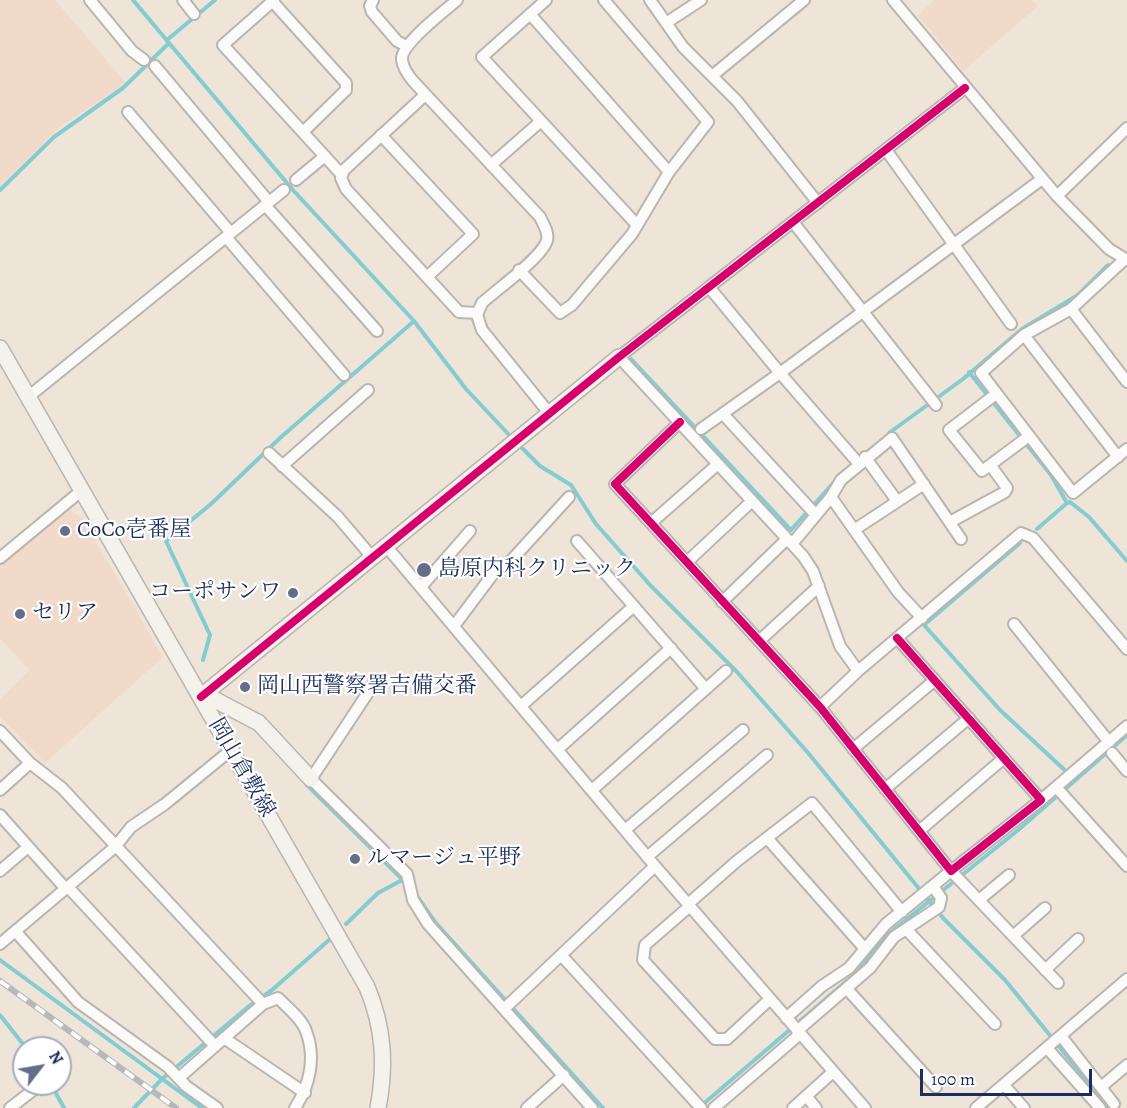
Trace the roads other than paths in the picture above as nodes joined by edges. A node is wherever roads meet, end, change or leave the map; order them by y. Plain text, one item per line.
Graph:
1 (90, 0) edge
2 (183, 0) edge
3 (359, 0) edge
4 (457, 0) edge
5 (546, 0) edge
6 (604, 0) edge
7 (650, 0) edge
8 (701, 0) edge
9 (804, 0) edge
10 (893, 0) edge
11 (273, 1) edge
12 (372, 3) edge
13 (194, 14) dead end
14 (530, 14) junction
15 (666, 23) junction
16 (406, 46) junction
17 (144, 60) dead end
18 (155, 66) dead end
19 (711, 76) junction
20 (965, 88) junction
21 (425, 95) junction
22 (128, 112) dead end
23 (541, 121) junction
24 (303, 132) junction
25 (1126, 132) edge
26 (381, 135) junction
27 (886, 150) junction
28 (325, 156) junction
29 (491, 165) junction
30 (669, 172) junction
31 (342, 175) junction
32 (1042, 179) junction
33 (296, 180) dead end
34 (284, 190) dead end
35 (1057, 196) junction
36 (267, 203) junction
37 (818, 203) junction
38 (793, 222) junction
39 (637, 225) junction
40 (228, 235) junction
41 (954, 244) junction
42 (1126, 260) edge
43 (519, 270) junction
44 (427, 277) junction
45 (709, 287) junction
46 (1071, 309) junction
47 (864, 311) junction
48 (478, 313) junction
49 (1011, 324) dead end
50 (377, 331) dead end
51 (1024, 335) junction
52 (0, 348) edge
53 (619, 357) junction
54 (780, 372) junction
55 (344, 375) dead end
56 (1127, 382) edge
57 (368, 390) dead end
58 (992, 397) junction
59 (28, 398) junction
60 (934, 403) dead end
61 (549, 413) junction
62 (723, 414) junction
63 (680, 422) junction
64 (701, 429) dead end
65 (1025, 439) junction
66 (1127, 449) edge
67 (269, 453) dead end
68 (1118, 457) junction
69 (862, 461) junction
70 (718, 464) junction
71 (282, 466) junction
72 (991, 466) junction
73 (924, 484) junction
74 (81, 491) junction
75 (569, 497) dead end
76 (831, 498) junction
77 (752, 501) junction
78 (897, 501) junction
79 (812, 512) junction
80 (950, 522) junction
81 (651, 523) junction
82 (854, 530) junction
83 (470, 531) dead end
84 (961, 539) dead end
85 (577, 541) dead end
86 (789, 542) junction
87 (386, 546) junction
88 (372, 557) junction
89 (0, 558) edge
90 (687, 562) junction
91 (819, 586) junction
92 (421, 587) junction
93 (722, 602) junction
94 (634, 606) junction
95 (922, 618) junction
96 (1014, 624) dead end
97 (454, 626) junction
98 (897, 638) junction
99 (759, 641) junction
100 (671, 648) junction
101 (1127, 650) edge
102 (726, 671) dead end
103 (858, 671) junction
104 (935, 680) junction
105 (375, 682) dead end
106 (706, 689) junction
107 (203, 696) junction
108 (521, 706) junction
109 (820, 707) junction
110 (969, 718) junction
111 (1127, 726) edge
112 (743, 730) dead end
113 (0, 731) edge
114 (1110, 748) junction
115 (558, 749) junction
116 (853, 749) junction
117 (231, 750) junction
118 (767, 755) dead end
119 (1004, 758) junction
120 (30, 763) junction
121 (1127, 771) edge
122 (310, 778) junction
123 (885, 789) junction
124 (0, 790) edge
125 (592, 790) junction
126 (1059, 791) junction
127 (1041, 800) junction
128 (0, 815) edge
129 (625, 830) junction
130 (919, 831) junction
131 (767, 838) junction
132 (28, 846) junction
133 (115, 847) junction
134 (647, 857) junction
135 (1127, 866) edge
136 (655, 867) junction
137 (0, 871) edge
138 (1009, 875) dead end
139 (956, 876) junction
140 (67, 888) junction
141 (931, 892) junction
142 (979, 900) junction
143 (689, 905) junction
144 (1044, 908) dead end
145 (902, 912) junction
146 (906, 930) junction
147 (16, 932) junction
148 (1013, 936) junction
149 (1078, 939) dead end
150 (0, 944) edge
151 (865, 949) junction
152 (561, 955) junction
153 (1045, 970) junction
154 (1127, 979) edge
155 (1058, 983) dead end
156 (847, 989) junction
157 (770, 999) junction
158 (259, 1001) junction
159 (507, 1005) junction
160 (995, 1024) dead end
161 (794, 1027) junction
162 (214, 1040) junction
163 (1054, 1042) junction
164 (1127, 1065) edge
165 (174, 1072) junction
166 (833, 1072) junction
167 (564, 1076) junction
168 (1004, 1085) junction
169 (1101, 1086) junction
170 (936, 1088) dead end
171 (305, 1093) junction
172 (26, 1096) edge
173 (806, 1096) junction
174 (1114, 1104) dead end
175 (698, 1105) edge
176 (10, 1108) edge
177 (218, 1108) edge
178 (296, 1108) edge
179 (378, 1108) edge
180 (527, 1108) edge
181 (592, 1108) edge
182 (714, 1108) edge
183 (793, 1108) edge
184 (816, 1108) edge
185 (865, 1108) edge
186 (976, 1108) edge
187 (1024, 1108) edge
188 (1100, 1108) edge

1 - 17 street
2 - 13 street
3 - 12 street
4 - 16 street
5 - 14 street
6 - 30 street
7 - 15 street
8 - 15 street
9 - 19 street
10 - 20 street
11 - 24 street
11 - 24 street
12 - 16 street
14 - 23 street
14 - 30 street
15 - 19 street
16 - 21 street
18 - 36 street
19 - 37 street
20 - 27 street
20 - 32 street
21 - 26 street
21 - 29 street
22 - 40 street
23 - 29 street
23 - 39 street
24 - 28 street
25 - 35 street
26 - 31 street
26 - 44 street
27 - 37 street
27 - 41 street
28 - 31 street
28 - 33 street
29 - 43 street
30 - 39 street
31 - 44 street
32 - 35 street
32 - 41 street
34 - 36 street
35 - 42 street
36 - 40 street
36 - 50 street
37 - 38 street
38 - 45 street
38 - 47 street
39 - 43 street
40 - 55 street
40 - 59 street
41 - 47 street
41 - 49 street
42 - 46 street
43 - 48 street
44 - 48 street
45 - 53 street
45 - 54 street
46 - 51 street
46 - 56 street
47 - 54 street
47 - 60 street
48 - 61 street
51 - 58 street
51 - 68 street
52 - 59 main road, 岡山倉敷線
53 - 61 main road
53 - 63 street
54 - 62 street
54 - 69 street
57 - 71 street
58 - 65 street
58 - 72 street
59 - 74 main road, 岡山倉敷線
61 - 87 main road
62 - 64 street
62 - 79 street
63 - 70 street
63 - 81 street
65 - 68 street
65 - 72 street
66 - 68 street
67 - 71 street
69 - 73 street
69 - 76 street
69 - 78 street
70 - 77 street
70 - 81 street
71 - 88 street
72 - 80 street
73 - 78 street
73 - 80 street
74 - 89 street
74 - 107 main road, 岡山倉敷線
75 - 97 street
76 - 79 street
76 - 82 street
77 - 86 street
77 - 90 street
78 - 82 street
79 - 86 street
80 - 84 street
81 - 90 street
82 - 95 street
83 - 92 street
85 - 94 street
86 - 91 street
86 - 93 street
87 - 88 main road
87 - 92 street
88 - 107 main road
90 - 93 street
91 - 99 street
91 - 103 street
92 - 97 street
93 - 99 street
94 - 100 street
94 - 108 street
95 - 98 street
95 - 101 street
96 - 114 street
97 - 108 street
98 - 103 street
98 - 104 street
99 - 109 street
100 - 106 street
100 - 115 street
102 - 106 street
103 - 109 street
104 - 110 street
104 - 116 street
105 - 122 street
106 - 125 street
107 - 117 main road, 岡山倉敷線
107 - 122 main road
108 - 115 street
109 - 116 street
110 - 119 street
110 - 123 street
111 - 114 street
112 - 129 street
113 - 120 street
114 - 121 street
114 - 126 street
115 - 125 street
116 - 123 street
117 - 133 street
117 - 179 main road, 岡山倉敷線
118 - 134 street
119 - 127 street
119 - 130 street
120 - 124 street
120 - 133 street
122 - 159 street
123 - 130 street
125 - 129 street
126 - 127 street
126 - 135 street
127 - 139 street
128 - 132 street
129 - 134 street
130 - 139 street
131 - 143 street
131 - 145 street
131 - 151 street
132 - 137 street
132 - 140 street
133 - 140 street
133 - 158 street
134 - 136 street
136 - 143 street
136 - 152 street
138 - 142 street
139 - 141 street
139 - 142 street
140 - 147 street
140 - 162 street
141 - 145 street
141 - 146 street
142 - 148 street
143 - 157 street
143 - 157 street
144 - 148 street
145 - 151 street
146 - 156 street
146 - 160 street
147 - 150 street
147 - 165 street
148 - 153 street
149 - 153 street
151 - 161 street
152 - 159 street
152 - 175 street
153 - 155 street
154 - 163 street
156 - 161 street
156 - 170 street
157 - 161 street
158 - 162 street
158 - 171 street
159 - 167 street
161 - 166 street
161 - 182 street
162 - 165 street
162 - 171 street
163 - 168 street
163 - 169 street
163 - 188 street
164 - 169 street
165 - 177 street
166 - 173 street
166 - 185 street
167 - 180 street
167 - 181 street
168 - 186 street
168 - 187 street
169 - 174 street
171 - 178 street
172 - 176 street
173 - 183 street
173 - 184 street

